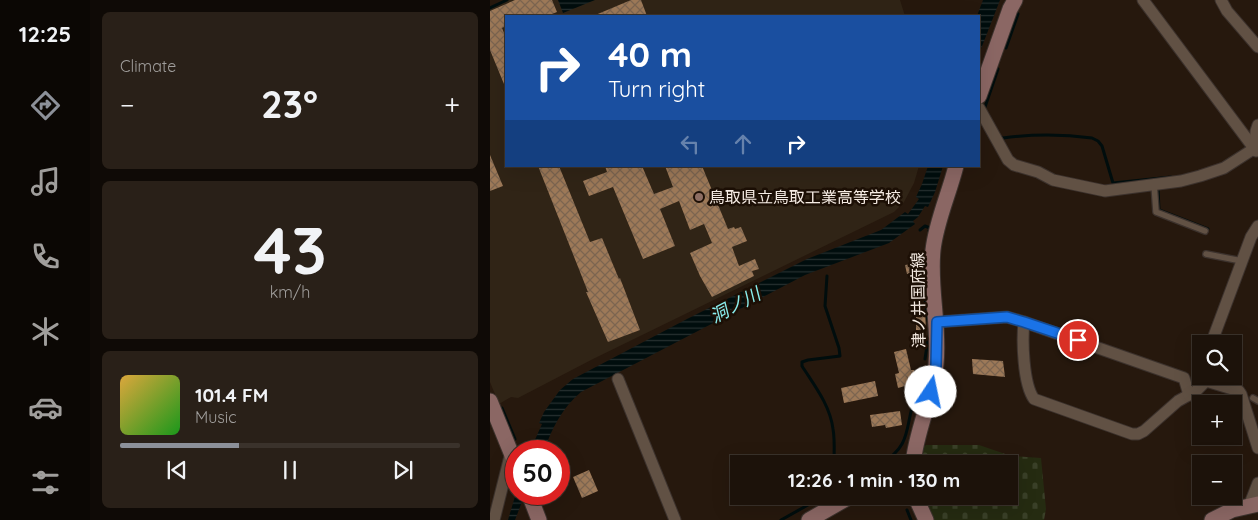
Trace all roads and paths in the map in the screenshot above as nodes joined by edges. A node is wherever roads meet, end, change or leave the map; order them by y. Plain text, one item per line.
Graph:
1 (1015, 0) edge
2 (1143, 0) edge
3 (1221, 0) edge
4 (1258, 47) edge
5 (980, 93) edge
6 (980, 110) edge
7 (1258, 125) edge
8 (1256, 151) edge
9 (956, 167) edge
10 (1154, 184) junction
11 (1258, 226) edge
12 (1205, 230) dead end
13 (1254, 240) edge
14 (1206, 254) dead end
15 (1242, 261) junction
16 (937, 322) junction
17 (1024, 322) junction
18 (1214, 335) edge
19 (618, 379) dead end
20 (1199, 385) edge
21 (1224, 385) edge
22 (1189, 395) junction
23 (1251, 399) edge
24 (490, 401) edge
25 (506, 440) edge
26 (1258, 448) edge
27 (913, 455) edge
28 (1258, 483) edge
29 (505, 486) edge
30 (533, 505) edge
31 (835, 505) edge
32 (919, 505) edge
33 (1253, 505) edge
34 (494, 520) edge
35 (539, 520) edge
36 (675, 520) edge
37 (809, 520) edge
38 (926, 520) edge
39 (1212, 520) edge

1 - 5 main road
2 - 8 street
3 - 4 street
6 - 10 street
7 - 8 street
8 - 10 street
9 - 16 main road, 津ノ井国府線
10 - 12 lane
11 - 13 street
13 - 15 street
14 - 15 lane
15 - 18 street
16 - 17 street
16 - 27 main road, 津ノ井国府線
17 - 22 street
17 - 22 street
19 - 36 street
20 - 22 street
21 - 23 street
23 - 26 street
24 - 25 main road
28 - 33 street
29 - 34 street
30 - 35 main road
31 - 37 main road
32 - 38 main road
33 - 39 main road

